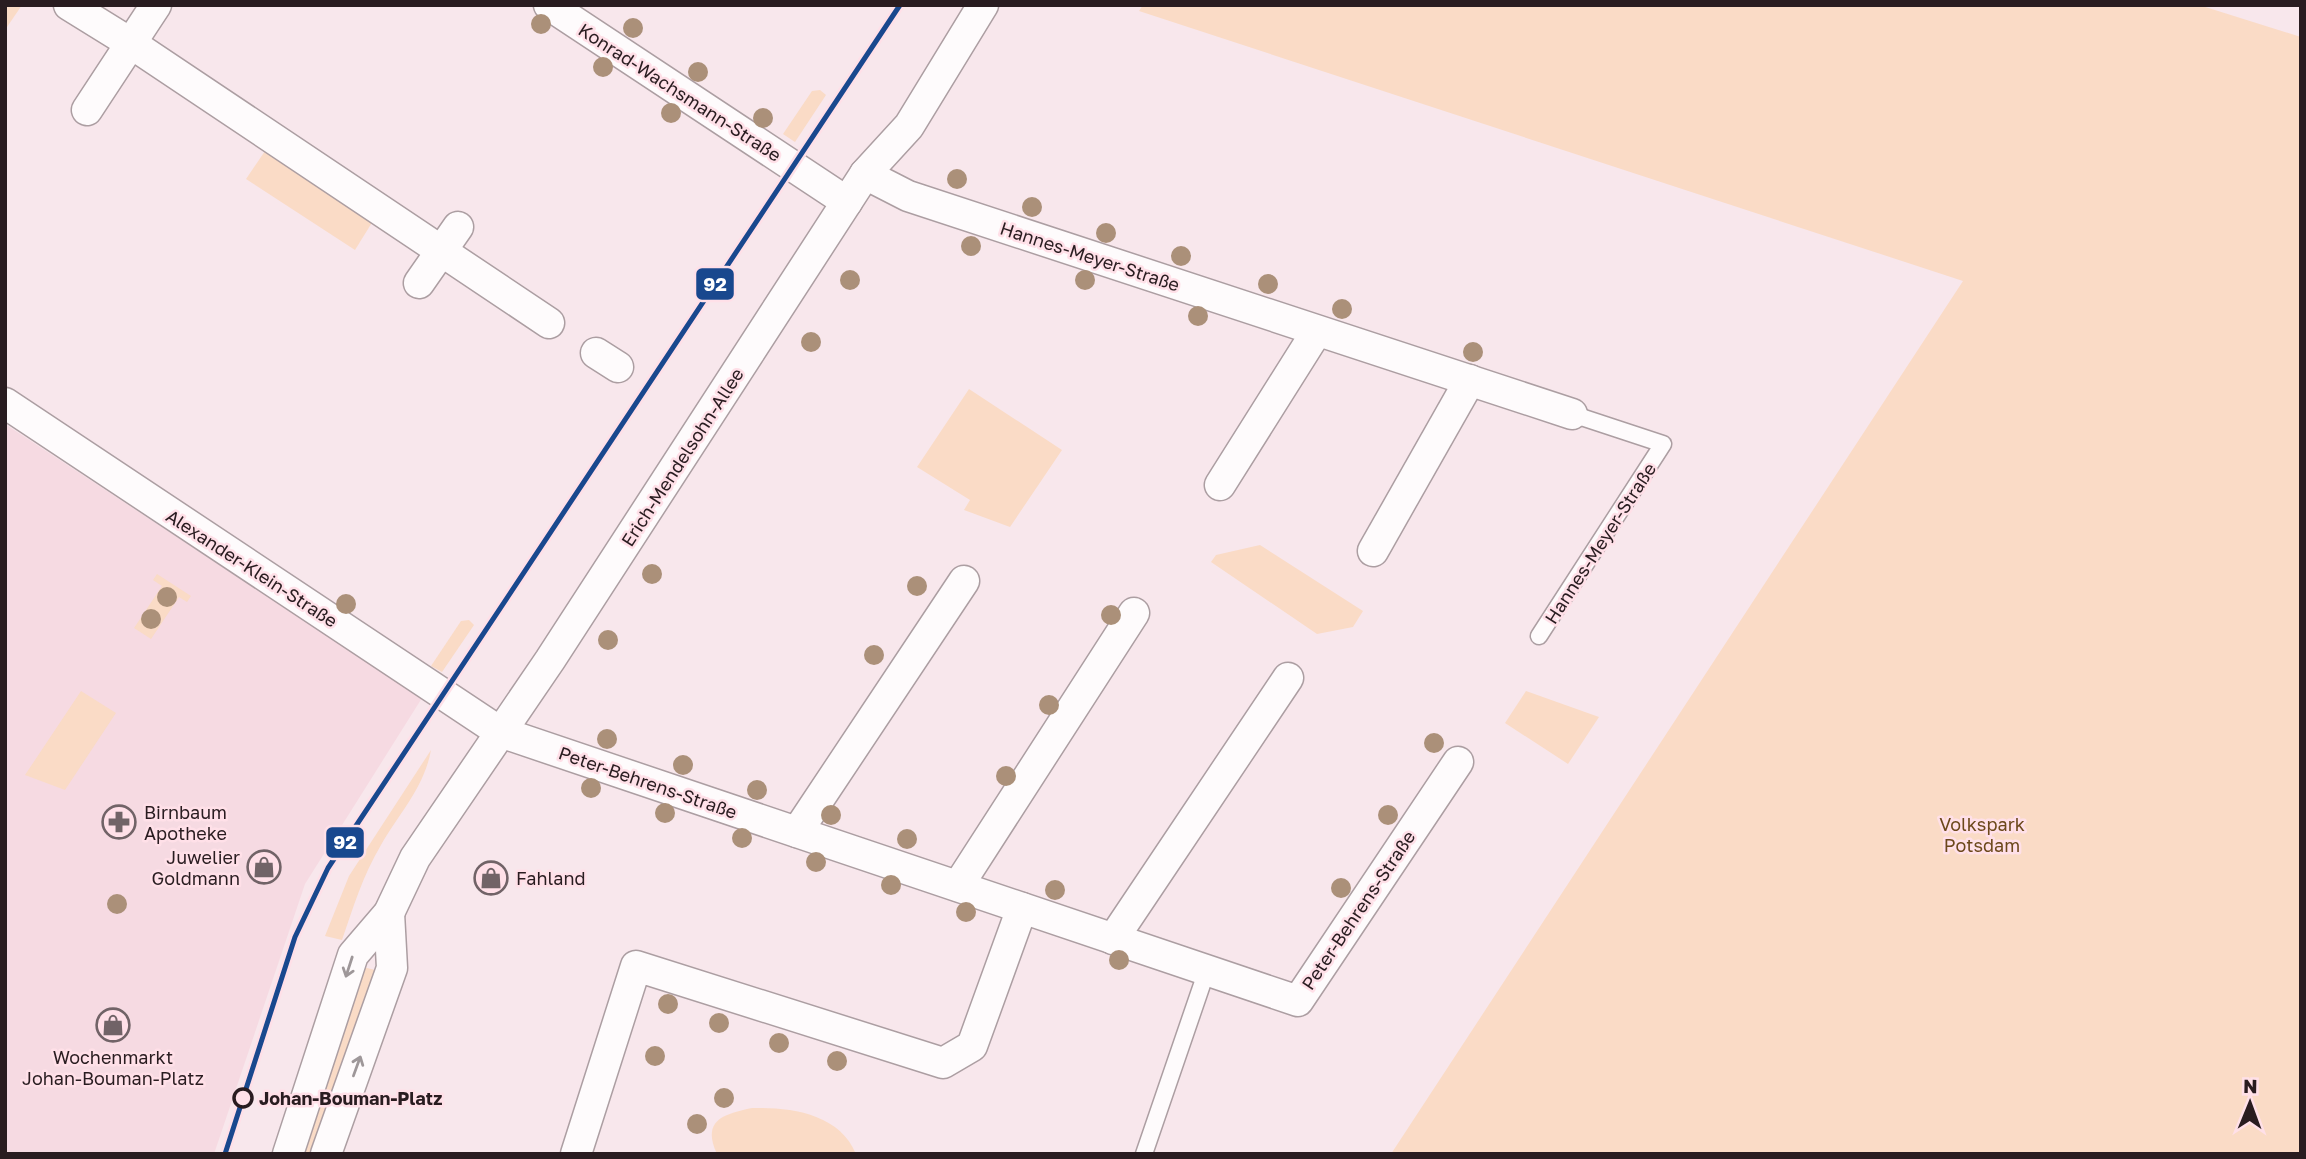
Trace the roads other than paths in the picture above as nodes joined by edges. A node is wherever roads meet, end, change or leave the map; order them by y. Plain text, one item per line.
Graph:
1 (69, 5) edge
2 (156, 5) edge
3 (549, 5) edge
4 (983, 5) edge
5 (132, 44) junction
6 (87, 110) dead end
7 (865, 174) junction
8 (847, 202) junction
9 (458, 226) dead end
10 (441, 251) junction
11 (419, 283) dead end
12 (549, 323) dead end
13 (1317, 331) junction
14 (1470, 380) junction
15 (5, 403) edge
16 (1572, 414) joint
17 (1220, 485) dead end
18 (1373, 551) dead end
19 (964, 581) dead end
20 (1133, 613) dead end
21 (1539, 636) dead end
22 (1288, 678) dead end
23 (500, 732) junction
24 (1458, 762) dead end
25 (797, 832) junction
26 (958, 886) junction
27 (1022, 908) junction
28 (389, 913) junction
29 (1113, 939) junction
30 (1207, 970) junction
31 (288, 1154) edge
32 (326, 1154) edge
33 (576, 1154) edge
34 (1144, 1154) edge

1 - 5 street
2 - 5 street
3 - 8 street, Konrad-Wachsmann-Straße
4 - 7 street, Erich-Mendelsohn-Allee
5 - 6 street
5 - 10 street
7 - 8 street, Erich-Mendelsohn-Allee
7 - 13 street, Hannes-Meyer-Straße
8 - 23 street, Erich-Mendelsohn-Allee
9 - 10 street
10 - 11 street
10 - 12 street
13 - 14 street, Hannes-Meyer-Straße
13 - 17 street
14 - 16 street, Hannes-Meyer-Straße
14 - 18 street
15 - 23 street, Alexander-Klein-Straße
16 - 21 lane, Hannes-Meyer-Straße
19 - 25 street
20 - 26 street
22 - 29 street
23 - 25 street, Peter-Behrens-Straße
23 - 28 street, Erich-Mendelsohn-Allee
24 - 30 street, Peter-Behrens-Straße
25 - 26 street, Peter-Behrens-Straße
26 - 27 street, Peter-Behrens-Straße
27 - 29 street, Peter-Behrens-Straße
27 - 33 street
28 -> 31 street, Erich-Mendelsohn-Allee
32 -> 28 street, Erich-Mendelsohn-Allee
29 - 30 street, Peter-Behrens-Straße
30 - 34 lane

